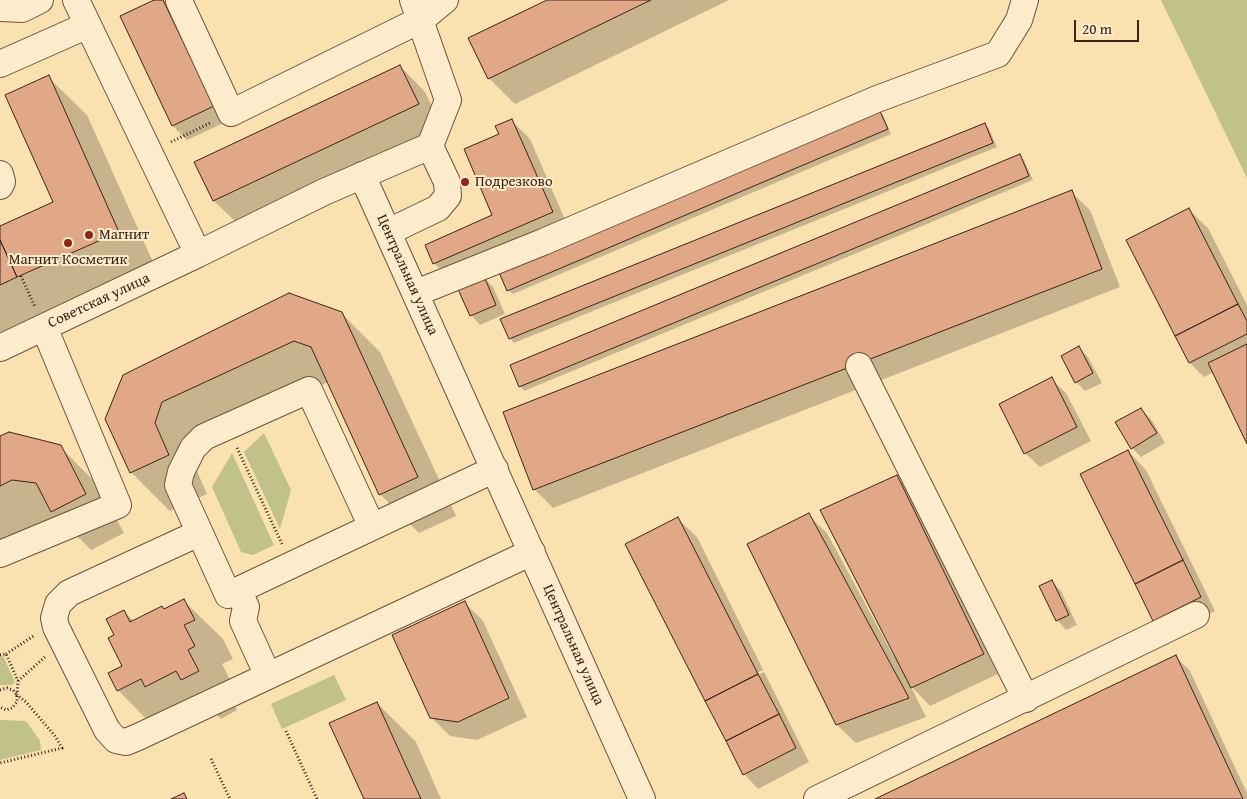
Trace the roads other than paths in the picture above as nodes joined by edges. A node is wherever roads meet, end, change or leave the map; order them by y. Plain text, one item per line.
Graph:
1 (40, 0) edge
2 (76, 0) edge
3 (445, 0) edge
4 (1025, 0) edge
5 (179, 1) dead end
6 (0, 8) edge
7 (418, 10) edge
8 (88, 25) junction
9 (0, 64) edge
10 (430, 146) junction
11 (0, 174) edge
12 (362, 175) junction
13 (0, 186) edge
14 (388, 232) junction
15 (198, 254) junction
16 (416, 293) junction
17 (44, 327) junction
18 (0, 348) edge
19 (859, 366) dead end
20 (495, 470) junction
21 (372, 527) junction
22 (199, 533) junction
23 (532, 552) junction
24 (0, 554) edge
25 (238, 590) junction
26 (1196, 615) dead end
27 (268, 676) junction
28 (1026, 699) junction
29 (638, 797) edge
30 (817, 799) edge

1 - 6 street
2 - 8 street
3 - 7 street
4 - 16 street
5 - 7 street
7 - 10 street
8 - 9 street
8 - 15 street
10 - 12 street
10 - 14 street
11 - 13 street
12 - 14 street, Центральная улица
12 - 15 street
14 - 16 street, Центральная улица
15 - 17 street, Советская улица
16 - 20 street, Центральная улица
17 - 18 street, Советская улица
17 - 24 street
19 - 28 street
20 - 21 street
20 - 23 street, Центральная улица
21 - 22 street
21 - 25 street
22 - 25 street
22 - 27 street
23 - 27 street
23 - 29 street, Центральная улица
25 - 27 street
26 - 28 street
28 - 30 street

